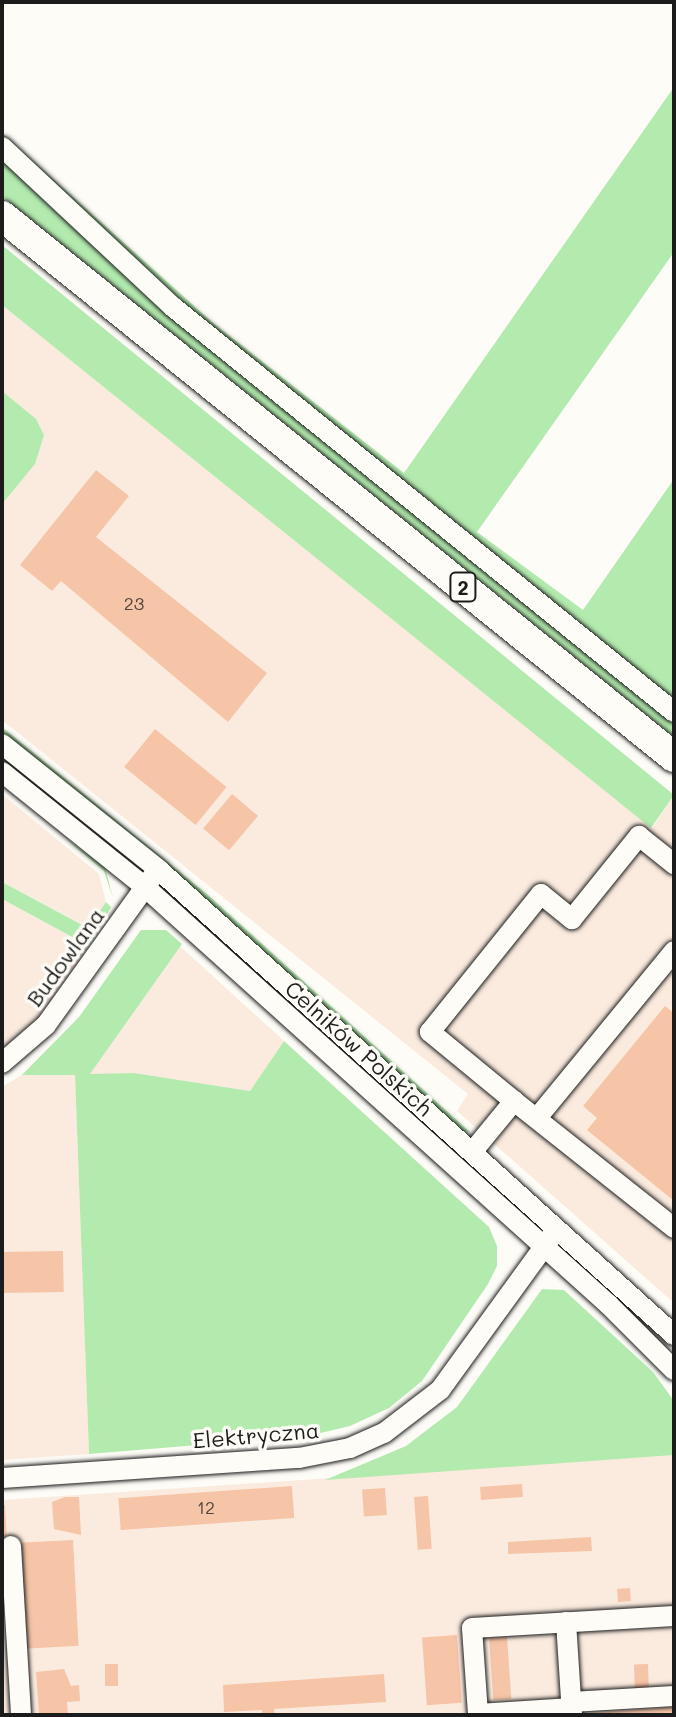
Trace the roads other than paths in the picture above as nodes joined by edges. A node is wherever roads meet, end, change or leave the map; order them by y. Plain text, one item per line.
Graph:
1 (2, 147) edge
2 (2, 216) edge
3 (674, 712) edge
4 (2, 744) edge
5 (674, 757) edge
6 (2, 772) edge
7 (674, 864) edge
8 (159, 870) junction
9 (145, 887) junction
10 (674, 951) edge
11 (2, 1063) edge
12 (514, 1101) junction
13 (537, 1118) junction
14 (473, 1151) junction
15 (559, 1228) junction
16 (674, 1228) edge
17 (543, 1246) junction
18 (674, 1335) edge
19 (674, 1370) edge
20 (2, 1478) edge
21 (11, 1546) dead end
22 (674, 1616) edge
23 (566, 1622) junction
24 (674, 1696) edge
25 (572, 1708) edge
26 (21, 1715) edge

1 - 3 street
2 - 5 highway, 2
4 - 8 street, Celników Polskich
6 - 9 street, Celników Polskich
7 - 12 street
8 - 9 street, Budowlana
8 - 14 street, Celników Polskich
9 - 11 street, Budowlana
9 - 17 street, Celników Polskich
10 - 13 street
12 - 13 street
12 - 14 street
13 - 16 street
14 - 15 street, Celników Polskich
15 - 17 street, Elektryczna
15 - 18 street, Celników Polskich
17 - 19 street, Celników Polskich
17 - 20 street, Elektryczna
21 - 26 street
22 - 23 street
23 - 25 street
23 - 25 street
24 - 25 street

